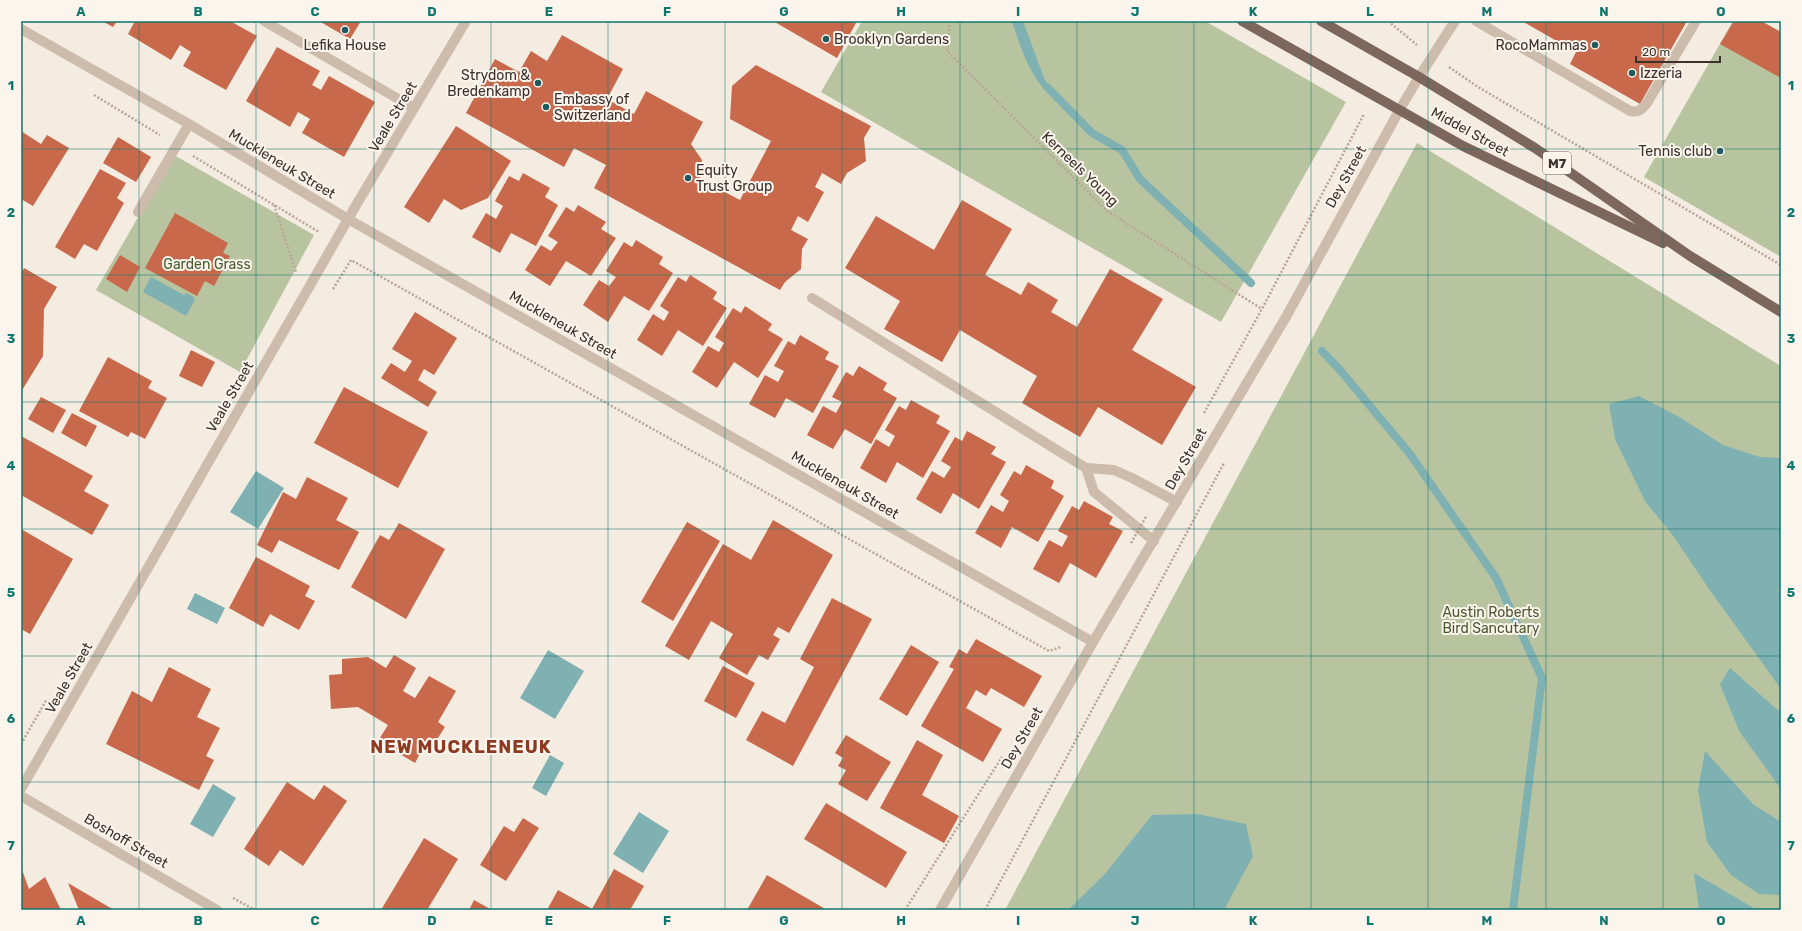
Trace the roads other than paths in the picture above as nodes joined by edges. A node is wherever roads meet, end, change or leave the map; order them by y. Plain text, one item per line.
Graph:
1 (264, 21) edge
2 (466, 21) edge
3 (1242, 21) edge
4 (1321, 21) edge
5 (1455, 21) edge
6 (1476, 21) edge
7 (1696, 21) edge
8 (21, 29) edge
9 (1419, 77) junction
10 (414, 108) junction
11 (1400, 109) junction
12 (189, 124) junction
13 (138, 212) dead end
14 (348, 219) junction
15 (1690, 256) junction
16 (812, 298) dead end
17 (1781, 312) edge
18 (1086, 468) junction
19 (1177, 502) junction
20 (1154, 541) junction
21 (1093, 642) junction
22 (21, 789) edge
23 (21, 796) edge
24 (217, 910) edge
25 (940, 910) edge

1 - 10 street
2 - 10 street, Veale Street
3 - 11 main road, Middel Street / M7
4 - 9 main road, Middel Street / M7
5 - 9 street, Dey Street
6 - 7 street
8 - 12 street, Muckleneuk Street
9 - 11 street, Dey Street
9 - 15 main road, Middel Street / M7
10 - 14 street, Veale Street
11 - 15 main road, Middel Street / M7
11 - 19 street, Dey Street
12 - 13 street
12 - 14 street, Muckleneuk Street
14 - 21 street, Muckleneuk Street
14 - 22 street, Veale Street
15 - 17 main road, Middel Street / M7
16 - 18 street
18 - 19 street
18 - 20 street
19 - 20 street, Dey Street
20 - 21 street, Dey Street
21 - 25 street, Dey Street
23 - 24 street, Boshoff Street

